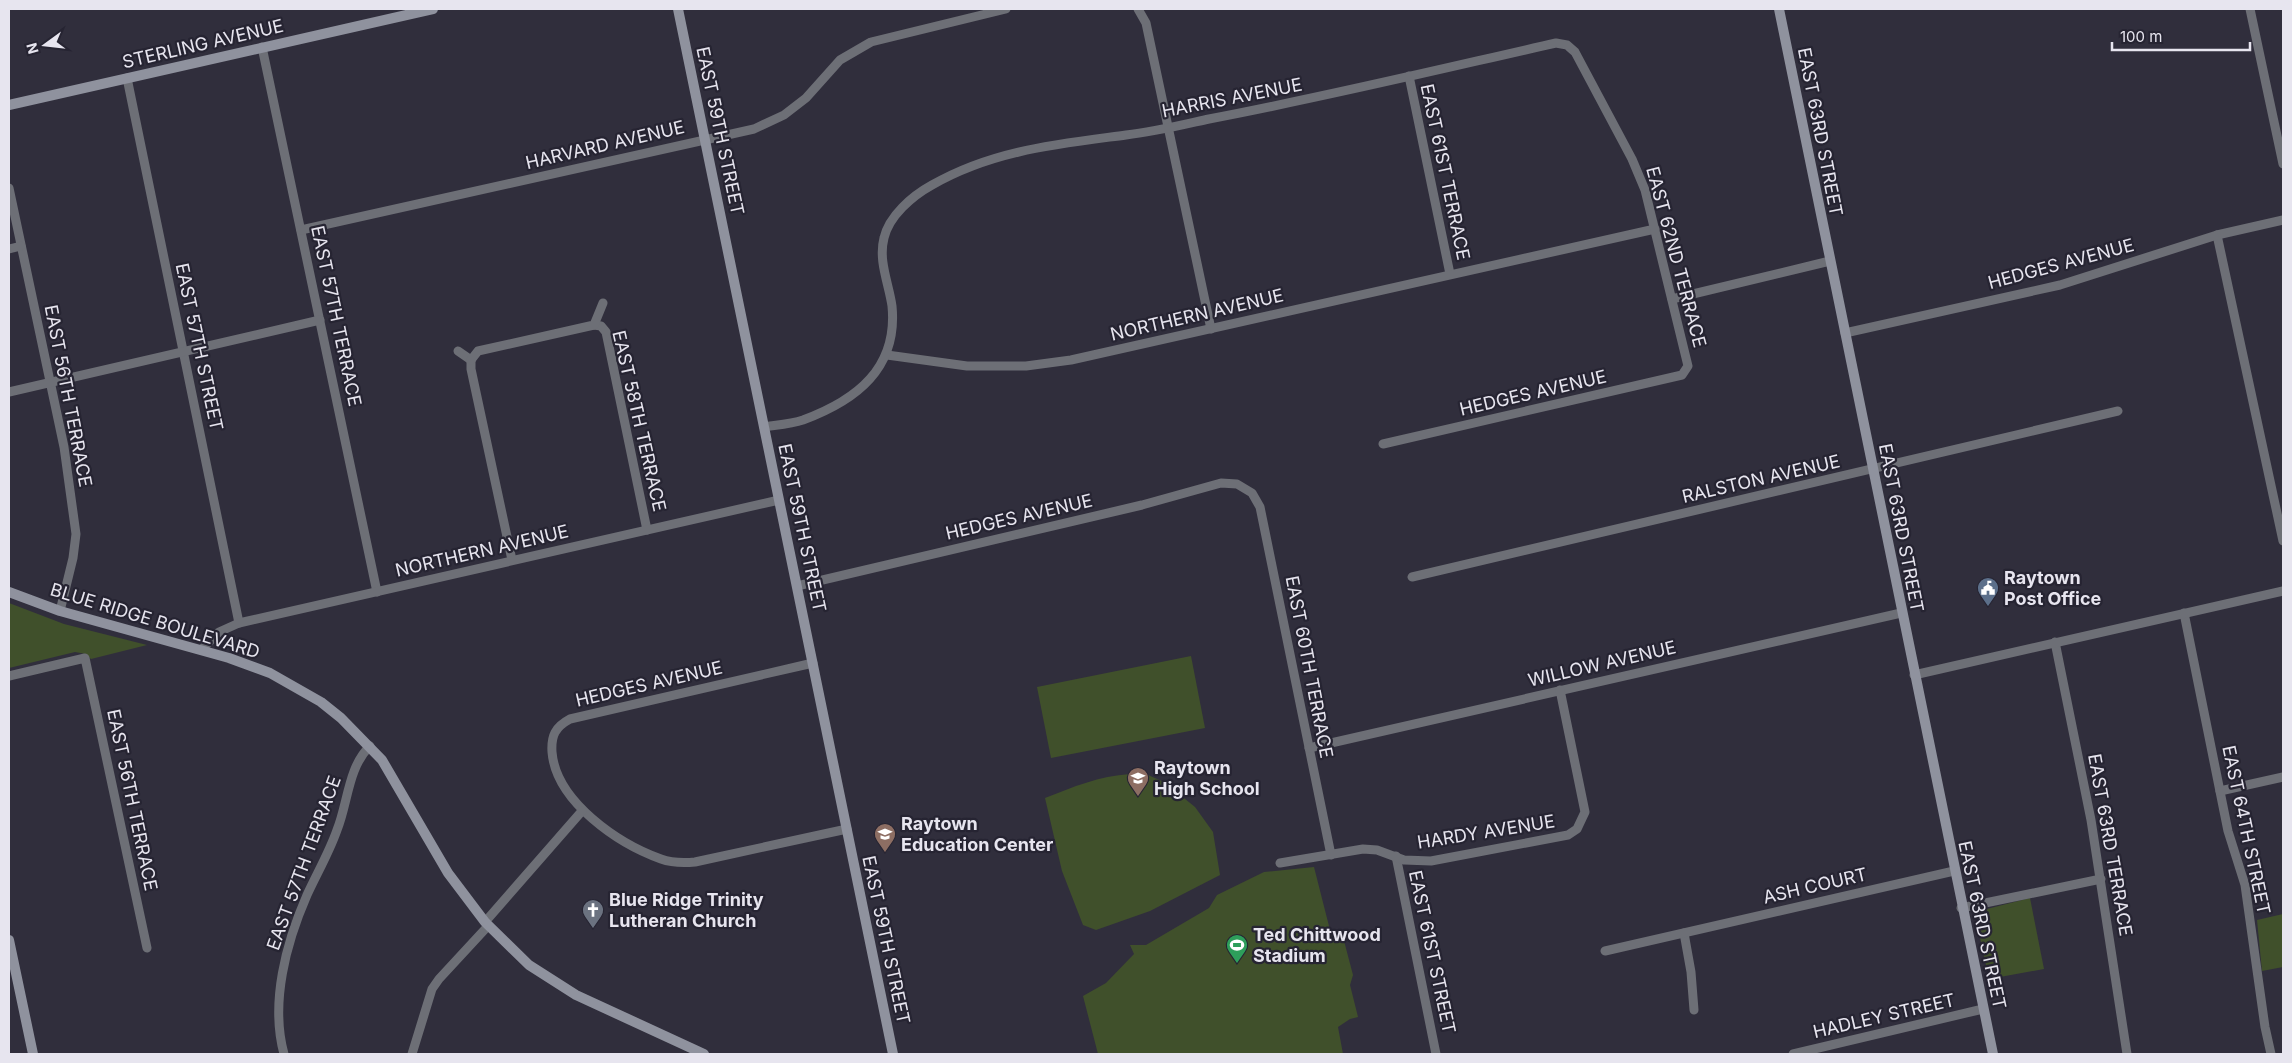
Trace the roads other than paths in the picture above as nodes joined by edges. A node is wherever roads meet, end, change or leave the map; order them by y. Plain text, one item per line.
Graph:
1 (433, 9) edge
2 (678, 9) edge
3 (1006, 9) edge
4 (1138, 9) edge
5 (1779, 9) edge
6 (2250, 9) edge
7 (262, 48) junction
8 (1571, 48) joint
9 (1408, 76) junction
10 (126, 78) junction
11 (9, 106) edge
12 (1168, 127) junction
13 (705, 140) junction
14 (2283, 164) edge
15 (9, 188) edge
16 (2283, 220) edge
17 (1655, 229) junction
18 (301, 230) junction
19 (2217, 236) junction
20 (21, 246) junction
21 (9, 249) edge
22 (1830, 262) junction
23 (1450, 274) junction
24 (1672, 299) junction
25 (604, 303) dead end
26 (320, 320) junction
27 (594, 325) junction
28 (1211, 329) junction
29 (1844, 333) junction
30 (458, 351) dead end
31 (184, 352) junction
32 (887, 355) junction
33 (471, 360) junction
34 (1687, 369) joint
35 (50, 383) junction
36 (9, 392) edge
37 (2118, 412) dead end
38 (764, 428) junction
39 (1384, 444) dead end
40 (1872, 468) junction
41 (1247, 490) joint
42 (779, 500) junction
43 (647, 530) junction
44 (2283, 541) edge
45 (512, 560) junction
46 (1412, 577) dead end
47 (797, 586) junction
48 (2283, 591) edge
49 (9, 592) edge
50 (377, 592) junction
51 (60, 611) junction
52 (1901, 613) junction
53 (2184, 614) junction
54 (239, 623) junction
55 (2055, 642) junction
56 (201, 650) junction
57 (813, 663) junction
58 (1914, 675) junction
59 (9, 676) edge
60 (1560, 690) junction
61 (370, 746) junction
62 (1309, 748) junction
63 (2283, 777) edge
64 (2220, 791) junction
65 (582, 811) junction
66 (847, 828) junction
67 (1331, 855) junction
68 (1396, 856) junction
69 (1280, 863) dead end
70 (1954, 872) junction
71 (2101, 879) junction
72 (1961, 908) junction
73 (486, 924) junction
74 (1684, 933) junction
75 (9, 940) edge
76 (147, 948) dead end
77 (1604, 951) dead end
78 (11, 960) edge
79 (1983, 1009) junction
80 (1694, 1010) dead end
81 (33, 1054) edge
82 (284, 1054) edge
83 (412, 1054) edge
84 (704, 1054) edge
85 (893, 1054) edge
86 (1436, 1054) edge
87 (1793, 1054) edge
88 (1993, 1054) edge
89 (2127, 1054) edge
90 (2271, 1054) edge

1 - 7 street, STERLING AVENUE
2 - 13 street, EAST 59TH STREET
3 - 13 street, HARVARD AVENUE
4 - 12 street
5 - 22 street, EAST 63RD STREET
6 - 14 street
7 - 10 street, STERLING AVENUE
7 - 18 street, EAST 57TH TERRACE
8 - 9 street, HARRIS AVENUE
8 - 17 street, EAST 62ND TERRACE
9 - 12 street, HARRIS AVENUE
9 - 23 street, EAST 61ST TERRACE
10 - 11 street, STERLING AVENUE
10 - 31 street, EAST 57TH STREET
12 - 28 street
12 - 32 street, HARRIS AVENUE
13 - 18 street, HARVARD AVENUE
13 - 38 street, EAST 59TH STREET
15 - 20 street, EAST 56TH TERRACE
16 - 19 street, HEDGES AVENUE
17 - 23 street, NORTHERN AVENUE
17 - 24 street, EAST 62ND TERRACE
18 - 26 street, EAST 57TH TERRACE
19 - 29 street, HEDGES AVENUE
19 - 44 street
20 - 21 street
20 - 35 street, EAST 56TH TERRACE
22 - 24 street
22 - 29 street, EAST 63RD STREET
23 - 28 street, NORTHERN AVENUE
24 - 34 street, EAST 62ND TERRACE
25 - 27 street
26 - 31 street
26 - 50 street, EAST 57TH TERRACE
27 - 33 street
27 - 43 street, EAST 58TH TERRACE
28 - 32 street, NORTHERN AVENUE
29 - 40 street, EAST 63RD STREET
30 - 33 street
31 - 35 street
31 - 54 street, EAST 57TH STREET
32 - 38 street
33 - 45 street
34 - 39 street, HEDGES AVENUE
35 - 36 street
35 - 51 street, EAST 56TH TERRACE
37 - 40 street, RALSTON AVENUE
38 - 42 street, EAST 59TH STREET
40 - 46 street, RALSTON AVENUE
40 - 52 street, EAST 63RD STREET
41 - 47 street, HEDGES AVENUE
41 - 62 street, EAST 60TH TERRACE
42 - 43 street, NORTHERN AVENUE
42 - 47 street, EAST 59TH STREET
43 - 45 street, NORTHERN AVENUE
45 - 50 street, NORTHERN AVENUE
47 - 57 street, EAST 59TH STREET
48 - 53 street
49 - 51 street, BLUE RIDGE BOULEVARD
50 - 54 street, NORTHERN AVENUE
51 - 56 street, BLUE RIDGE BOULEVARD
52 - 58 street, EAST 63RD STREET
52 - 60 street, WILLOW AVENUE
53 - 55 street
53 - 64 street, EAST 64TH STREET
54 - 56 street, NORTHERN AVENUE
55 - 58 street
55 - 71 street, EAST 63RD TERRACE
56 - 61 street, BLUE RIDGE BOULEVARD
57 - 65 street, HEDGES AVENUE
57 - 66 street, EAST 59TH STREET
58 - 70 street, EAST 63RD STREET
59 - 76 street, EAST 56TH TERRACE
60 - 62 street, WILLOW AVENUE
60 - 68 street, HARDY AVENUE
61 - 73 street, BLUE RIDGE BOULEVARD
61 - 82 street, EAST 57TH TERRACE
62 - 67 street, EAST 60TH TERRACE
63 - 64 street
64 - 90 street, EAST 64TH STREET
65 - 66 street
65 - 73 street
66 - 85 street, EAST 59TH STREET
67 - 68 street, HARDY AVENUE
67 - 69 street, HARDY AVENUE
68 - 86 street, EAST 61ST STREET
70 - 72 street, EAST 63RD STREET
70 - 74 street, ASH COURT
71 - 72 street
71 - 89 street, EAST 63RD TERRACE
72 - 79 street, EAST 63RD STREET
73 - 83 street
73 - 84 street, BLUE RIDGE BOULEVARD
74 - 77 street, ASH COURT
74 - 80 street
75 - 78 street
78 - 81 street
79 - 87 street, HADLEY STREET
79 - 88 street, EAST 63RD STREET

